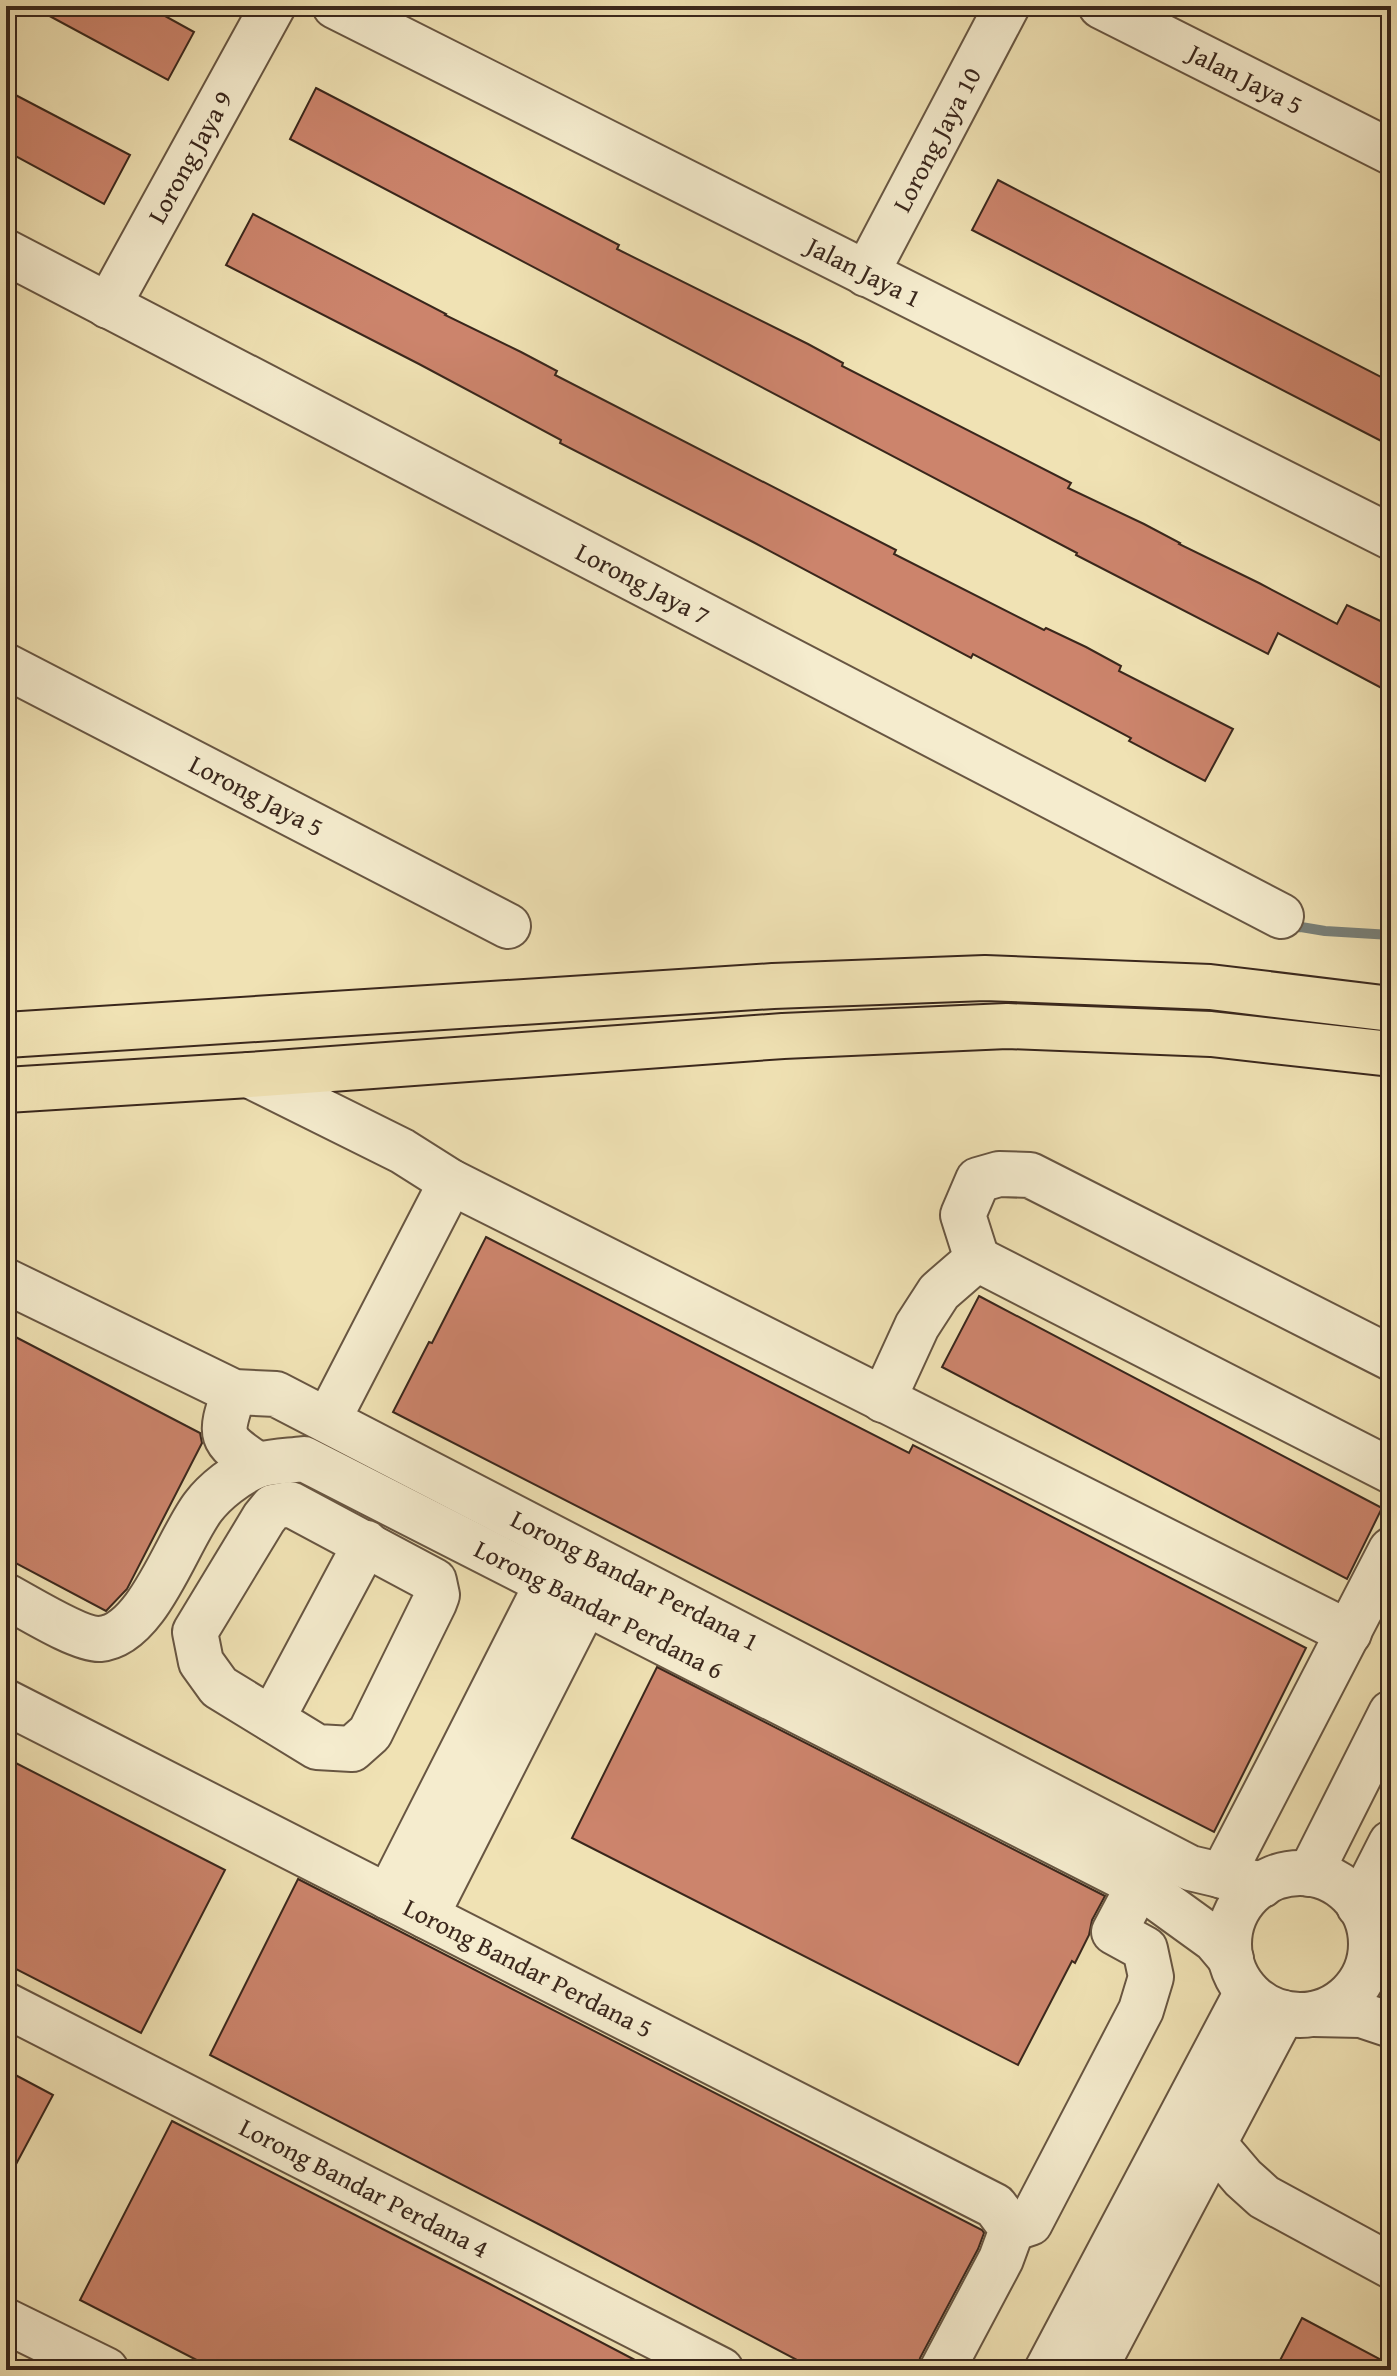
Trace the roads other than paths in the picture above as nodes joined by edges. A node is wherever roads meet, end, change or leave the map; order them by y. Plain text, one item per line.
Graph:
1 (273, 6) edge
2 (335, 6) edge
3 (1007, 6) edge
4 (1101, 6) edge
5 (1391, 152) edge
6 (6, 252) edge
7 (866, 274) junction
8 (108, 306) junction
9 (1391, 537) edge
10 (6, 666) edge
11 (1281, 916) dead end
12 (508, 926) dead end
13 (1391, 1009) edge
14 (6, 1035) edge
15 (1391, 1054) edge
16 (249, 1075) junction
17 (6, 1090) edge
18 (451, 1182) junction
19 (977, 1259) junction
20 (6, 1281) edge
21 (1391, 1358) edge
22 (234, 1392) junction
23 (883, 1400) junction
24 (328, 1420) junction
25 (258, 1465) junction
26 (1391, 1471) edge
27 (366, 1543) junction
28 (1391, 1550) edge
29 (506, 1561) junction
30 (434, 1581) junction
31 (567, 1592) junction
32 (6, 1596) edge
33 (142, 1611) junction
34 (195, 1632) junction
35 (1349, 1633) junction
36 (6, 1702) edge
37 (1391, 1713) edge
38 (272, 1719) junction
39 (1390, 1845) edge
40 (1310, 1874) junction
41 (1242, 1880) junction
42 (1139, 1885) junction
43 (1375, 1903) edge
44 (407, 1906) junction
45 (1269, 1995) junction
46 (6, 2005) edge
47 (1391, 2025) edge
48 (1214, 2144) junction
49 (1007, 2244) junction
50 (1391, 2266) edge
51 (6, 2321) edge
52 (106, 2370) edge
53 (721, 2370) edge
54 (942, 2370) edge
55 (1047, 2370) edge
56 (1094, 2370) edge

1 - 8 street, Lorong Jaya 9
2 - 7 street, Jalan Jaya 1
3 - 7 street, Lorong Jaya 10
4 - 5 street, Jalan Jaya 5
6 - 8 street, Lorong Jaya 7
7 - 9 street, Jalan Jaya 1
8 - 11 street, Lorong Jaya 7
10 - 12 street, Lorong Jaya 5
13 - 14 highway
15 - 16 highway
16 - 17 highway
16 - 18 street
18 - 23 street
18 - 24 street
19 - 21 street
19 - 23 street
19 - 26 street
20 - 22 street, Lorong Bandar Perdana 1
22 - 24 street, Lorong Bandar Perdana 1
22 - 25 street
23 - 35 street
24 - 41 street, Lorong Bandar Perdana 1
25 - 29 street, Lorong Bandar Perdana 6
25 - 33 street, Lorong Bandar Perdana 6
27 - 30 street
27 - 34 street
27 - 38 street
28 - 35 street
29 - 30 street
29 - 31 street, Lorong Bandar Perdana 6
30 - 38 street
31 - 42 street, Lorong Bandar Perdana 6
31 - 44 street
32 - 33 street, Lorong Bandar Perdana 6
33 - 34 street
34 - 38 street
35 - 41 street
36 - 44 street, Lorong Bandar Perdana 5
37 - 40 street
39 - 43 street
40 - 41 street
40 - 43 street
41 - 45 street
42 - 45 street, Lorong Bandar Perdana 6
42 - 49 street
43 - 45 street
44 - 49 street, Lorong Bandar Perdana 5
45 - 47 street
45 - 48 street
45 - 55 street
46 - 53 street, Lorong Bandar Perdana 4
48 - 50 street
48 - 56 street
49 - 54 street
51 - 52 street

